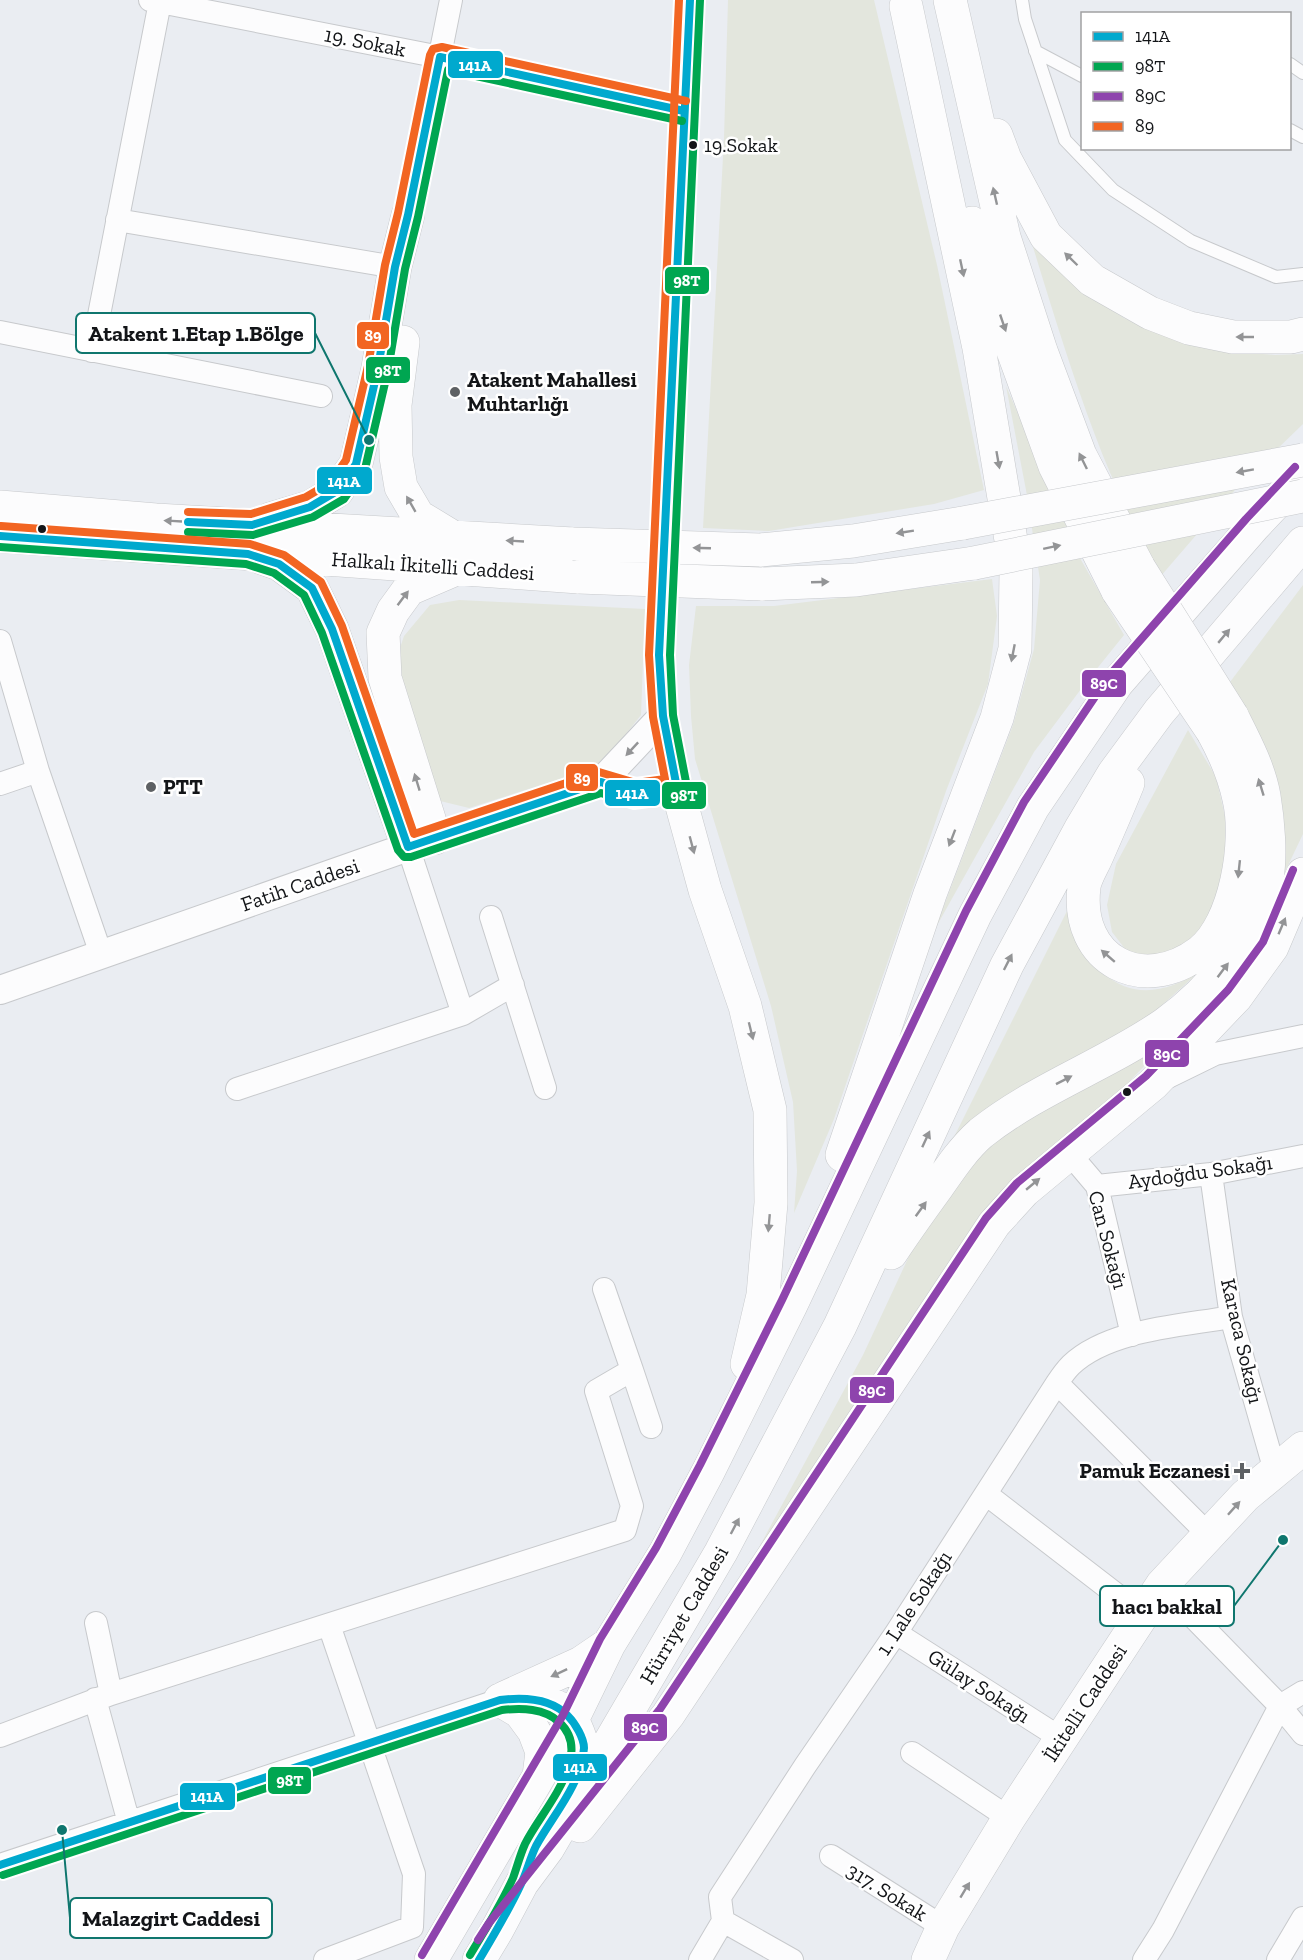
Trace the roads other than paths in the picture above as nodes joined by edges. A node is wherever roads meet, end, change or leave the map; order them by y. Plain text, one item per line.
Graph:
1 (451, 0) edge
2 (690, 0) edge
3 (950, 0) edge
4 (1022, 0) edge
5 (155, 1) edge
6 (905, 3) edge
7 (961, 45) junction
8 (1035, 51) junction
9 (440, 57) junction
10 (1081, 75) edge
11 (684, 111) junction
12 (1087, 154) edge
13 (408, 214) junction
14 (117, 220) junction
15 (395, 267) junction
16 (1303, 274) edge
17 (0, 332) edge
18 (1303, 334) edge
19 (92, 351) junction
20 (321, 396) dead end
21 (1303, 460) edge
22 (1303, 474) edge
23 (1303, 496) edge
24 (0, 507) edge
25 (0, 536) edge
26 (250, 539) junction
27 (1303, 543) edge
28 (457, 554) junction
29 (1129, 580) junction
30 (0, 641) edge
31 (1159, 712) junction
32 (663, 716) junction
33 (1223, 724) junction
34 (38, 771) junction
35 (601, 782) junction
36 (0, 784) edge
37 (677, 788) junction
38 (421, 842) junction
39 (1302, 881) edge
40 (491, 917) dead end
41 (101, 954) junction
42 (513, 984) junction
43 (0, 990) edge
44 (463, 1014) junction
45 (1303, 1036) edge
46 (1153, 1084) junction
47 (545, 1088) dead end
48 (237, 1089) dead end
49 (1069, 1154) junction
50 (1303, 1156) edge
51 (1211, 1174) junction
52 (1096, 1186) junction
53 (604, 1289) dead end
54 (790, 1305) junction
55 (1231, 1317) junction
56 (840, 1326) junction
57 (1132, 1335) junction
58 (632, 1370) junction
59 (1057, 1383) junction
60 (733, 1421) junction
61 (651, 1427) dead end
62 (1303, 1448) edge
63 (1275, 1471) junction
64 (986, 1494) junction
65 (1209, 1535) junction
66 (1162, 1585) junction
67 (1143, 1615) junction
68 (96, 1623) dead end
69 (329, 1625) junction
70 (896, 1633) junction
71 (609, 1644) junction
72 (1303, 1692) edge
73 (103, 1696) junction
74 (500, 1700) junction
75 (1280, 1706) junction
76 (572, 1720) junction
77 (1303, 1734) edge
78 (0, 1736) edge
79 (1062, 1739) junction
80 (370, 1743) junction
81 (912, 1753) dead end
82 (539, 1776) junction
83 (1009, 1818) junction
84 (129, 1823) junction
85 (831, 1856) dead end
86 (0, 1865) edge
87 (522, 1883) junction
88 (1303, 1918) edge
89 (723, 1921) junction
90 (943, 1927) junction
91 (497, 1930) junction
92 (325, 1960) edge
93 (431, 1960) edge
94 (479, 1960) edge
95 (700, 1960) edge
96 (792, 1960) edge
97 (928, 1960) edge
98 (1144, 1960) edge
99 (1278, 1960) edge

1 - 9 street
2 - 11 street
3 - 7 main road
4 - 8 lane
5 - 9 street, 19. Sokak
5 - 14 street
6 -> 29 main road
6 -> 54 main road
18 -> 7 main road
29 -> 7 main road
8 - 10 lane
8 - 12 lane
9 - 11 street, 19. Sokak
9 - 13 street
11 - 32 street
12 - 16 lane
13 - 15 main road
28 -> 13 main road
14 - 15 street
14 - 19 street
15 - 26 main road
17 - 19 street
19 - 20 street
21 -> 28 main road, Halkalı İkitelli Caddesi, bridge
22 - 54 main road
28 -> 23 main road, Halkalı İkitelli Caddesi, bridge
26 -> 24 main road, Halkalı İkitelli Caddesi
25 - 26 main road, Halkalı İkitelli Caddesi
26 - 28 main road, Halkalı İkitelli Caddesi
26 - 38 main road
31 -> 27 main road
38 -> 28 main road
29 - 33 main road, bridge
30 - 34 street
33 -> 31 main road
56 -> 31 main road
32 -> 35 street
32 - 37 street
56 -> 33 main road
34 - 36 street
34 - 41 street
35 - 37 street
35 - 38 street, Fatih Caddesi
37 -> 60 main road
38 - 41 street, Fatih Caddesi
38 - 44 street
46 -> 39 main road
40 - 42 street
41 - 43 street, Fatih Caddesi
42 - 44 street
42 - 47 street
44 - 48 street
45 - 46 street
46 - 49 main road
49 - 52 street, Can Sokağı
91 -> 49 main road
50 - 51 street, Aydoğdu Sokağı
51 - 52 street, Aydoğdu Sokağı
51 - 55 street, Karaca Sokağı
52 - 57 street, Can Sokağı
53 - 58 street
54 - 60 main road
55 - 57 street, 1. Lale Sokağı
55 - 63 street, Karaca Sokağı
87 -> 56 main road, Hürriyet Caddesi
57 - 59 street, 1. Lale Sokağı
58 - 61 street
58 - 69 street
59 - 64 street, 1. Lale Sokağı
59 - 65 street
60 - 71 main road
62 - 63 main road, İkitelli Caddesi
65 -> 63 main road, İkitelli Caddesi
64 - 67 street
64 - 70 street, 1. Lale Sokağı
65 - 66 main road, İkitelli Caddesi
66 - 67 main road, İkitelli Caddesi
66 - 75 street
67 - 79 main road, İkitelli Caddesi
68 - 73 street
69 - 73 street
69 - 80 street
70 - 79 street, Gülay Sokağı
70 - 89 street, 1. Lale Sokağı
71 -> 74 main road
71 - 76 main road
72 - 75 street
73 - 78 street
73 - 84 street
74 - 76 main road
74 - 80 street
74 - 82 main road
75 - 77 street
75 - 98 street
76 - 82 main road
76 - 87 main road
79 - 83 main road, İkitelli Caddesi
80 - 84 street
80 - 92 street
81 - 83 street
82 - 93 main road
90 -> 83 main road, İkitelli Caddesi
84 - 86 street
85 - 90 street, 317. Sokak
87 - 91 main road, Hürriyet Caddesi
88 - 99 street
89 - 95 street
89 - 96 street
90 - 97 main road, İkitelli Caddesi
91 - 94 main road, Hürriyet Caddesi

